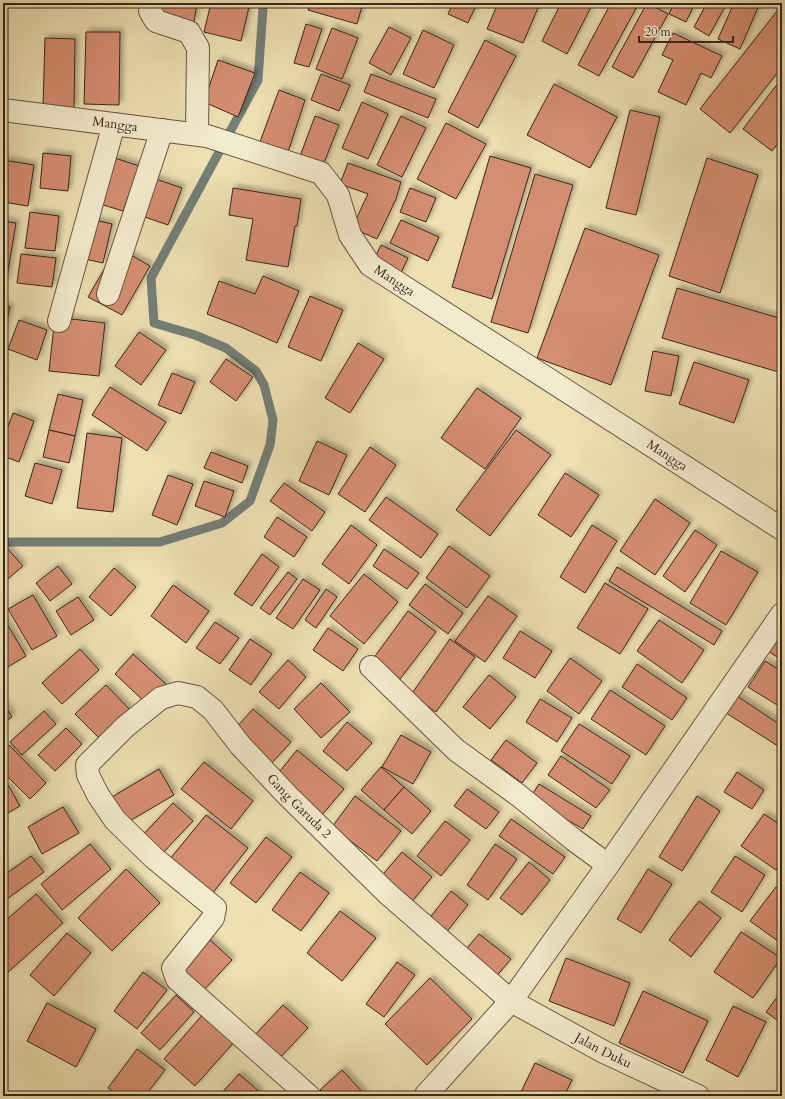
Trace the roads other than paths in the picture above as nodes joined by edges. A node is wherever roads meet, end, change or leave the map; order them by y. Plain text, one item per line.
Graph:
1 (151, 3) edge
2 (3, 110) edge
3 (114, 124) junction
4 (162, 130) junction
5 (202, 135) junction
6 (108, 294) dead end
7 (59, 321) dead end
8 (782, 529) edge
9 (782, 614) edge
10 (372, 667) dead end
11 (608, 865) junction
12 (511, 1001) junction
13 (309, 1096) edge
14 (425, 1096) edge
15 (698, 1096) edge

1 - 5 street
2 - 3 street, Mangga
3 - 4 street, Mangga
3 - 7 street
4 - 5 street, Mangga
4 - 6 street
5 - 8 street, Mangga
9 - 11 street
10 - 11 street
11 - 12 street
12 - 13 street, Gang Garuda 2
12 - 14 street
12 - 15 street, Jalan Duku

